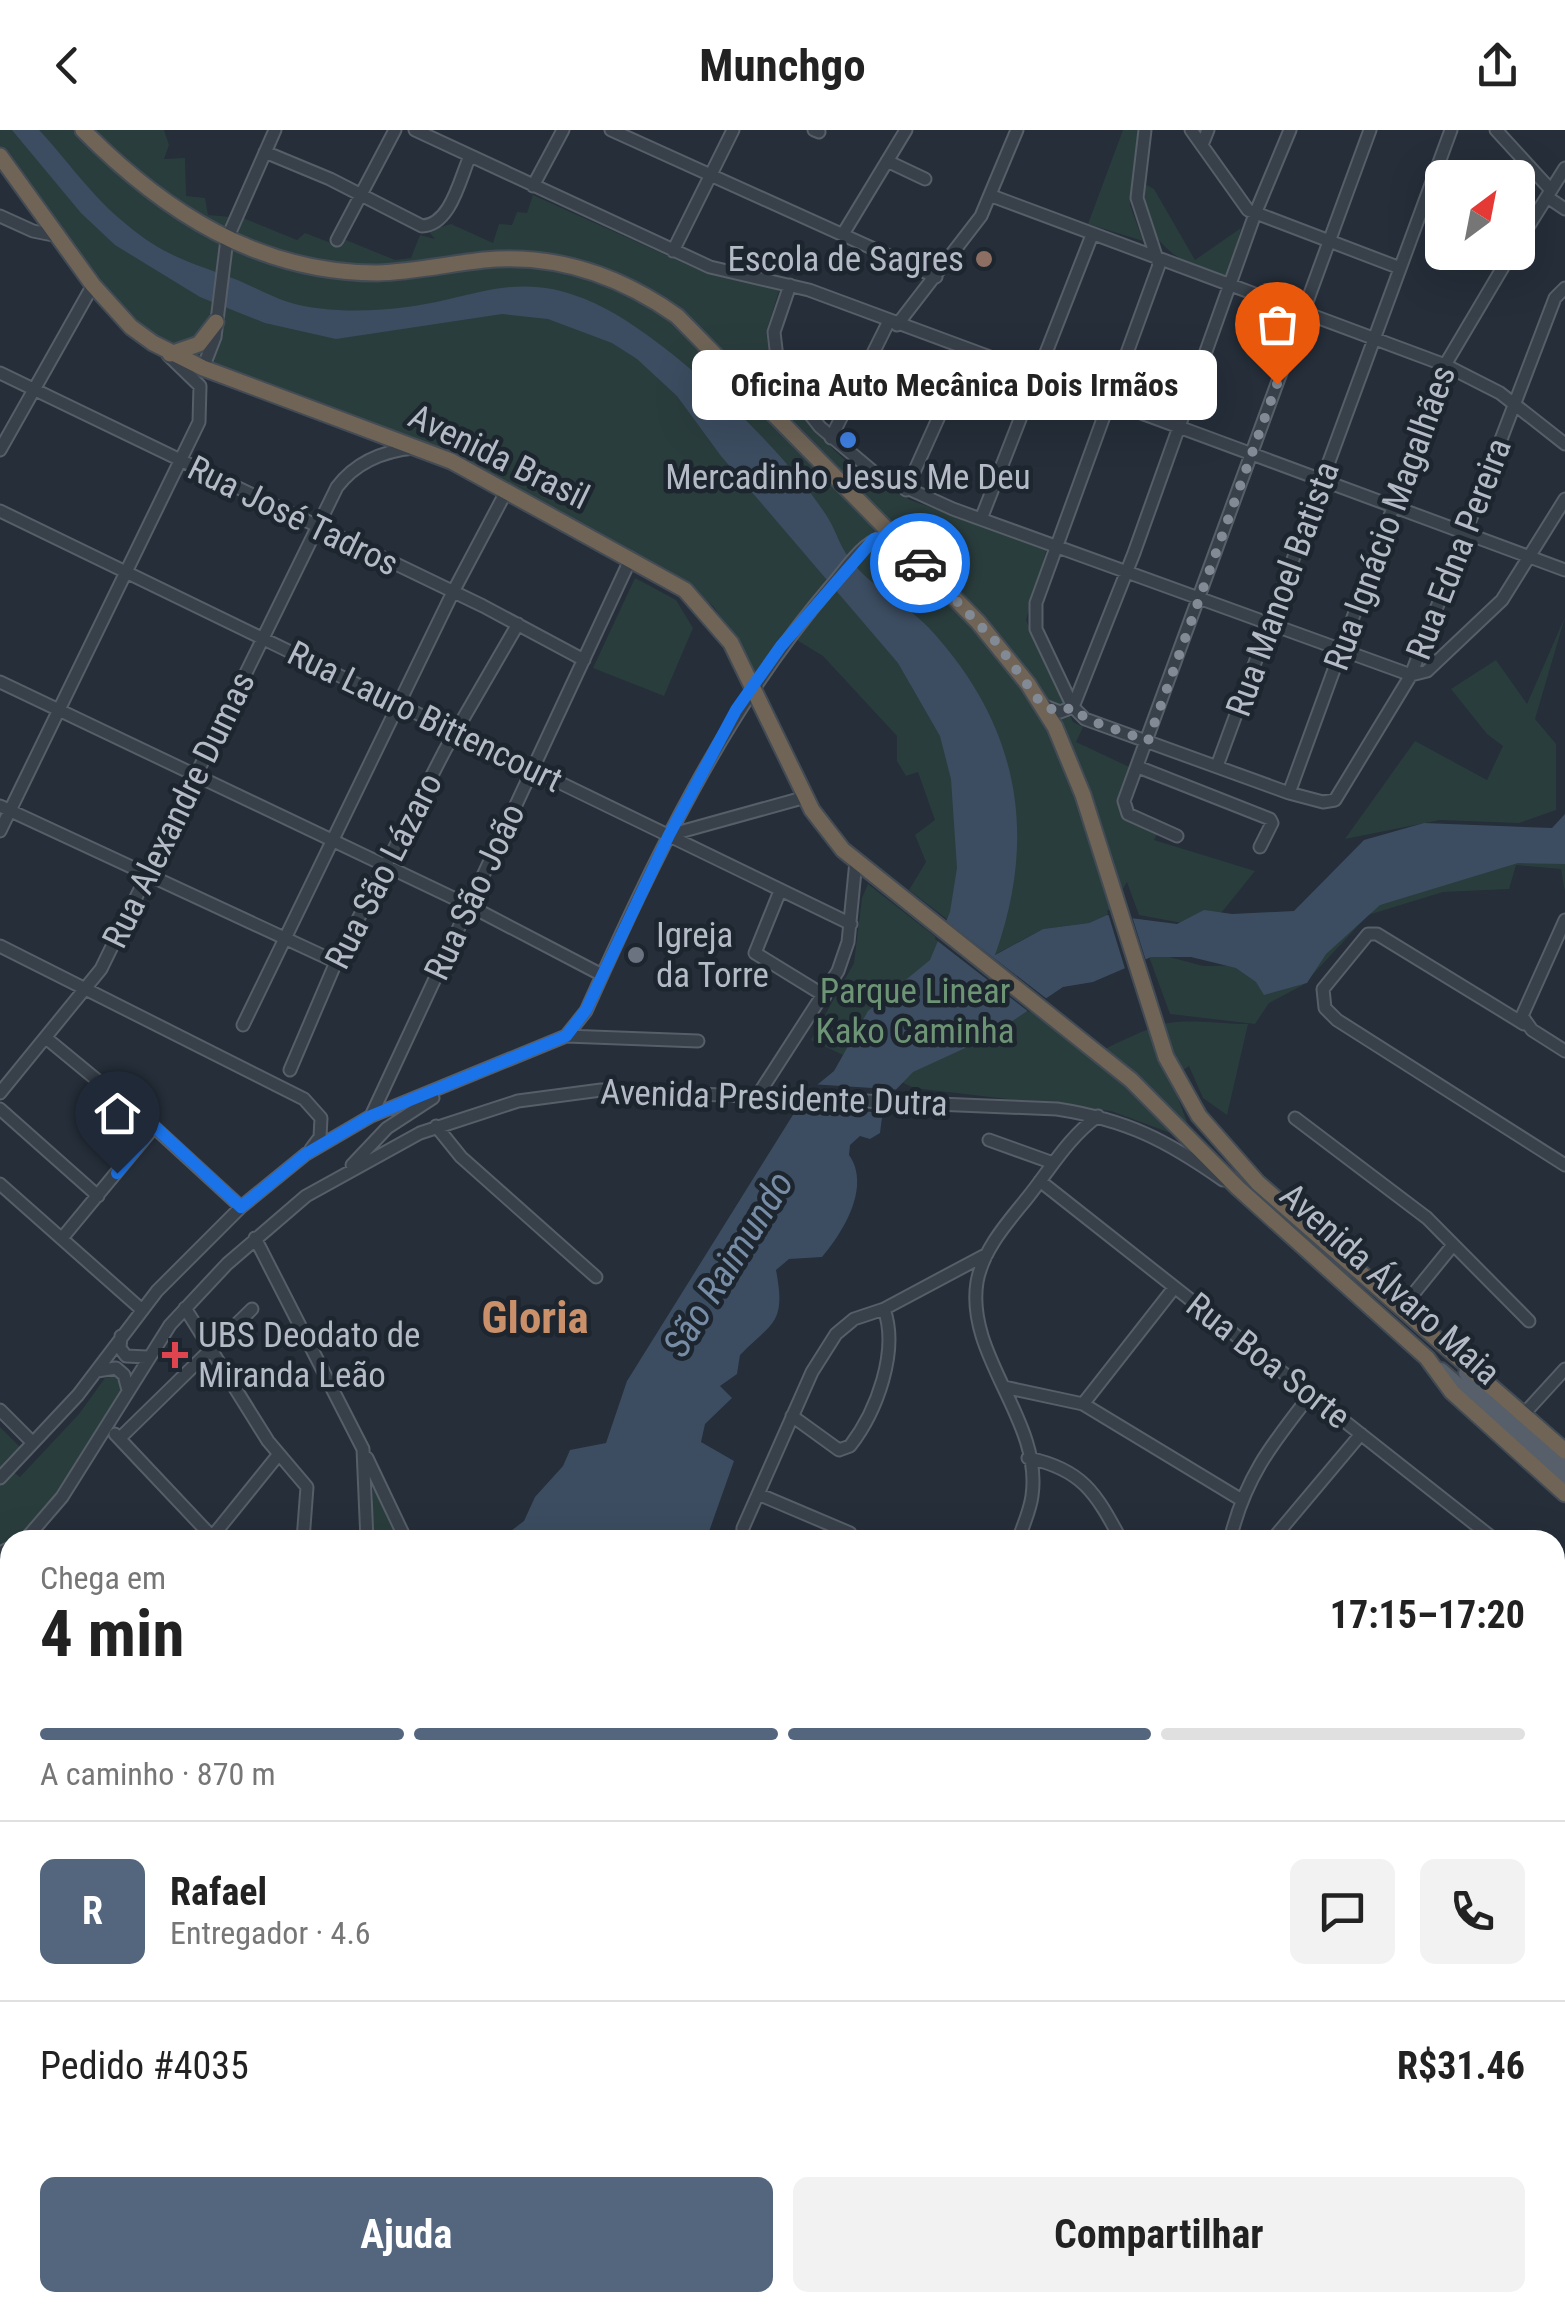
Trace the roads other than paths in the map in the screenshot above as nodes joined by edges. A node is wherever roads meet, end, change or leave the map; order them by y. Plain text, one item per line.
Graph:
1 (82, 130) edge
2 (275, 130) edge
3 (395, 130) edge
4 (415, 130) edge
5 (564, 130) edge
6 (611, 130) edge
7 (733, 130) edge
8 (906, 130) edge
9 (1016, 130) edge
10 (1145, 130) edge
11 (1191, 130) edge
12 (1208, 130) edge
13 (1290, 130) edge
14 (1370, 130) edge
15 (1451, 130) edge
16 (1496, 130) edge
17 (1202, 145) junction
18 (265, 152) junction
19 (0, 156) edge
20 (470, 156) junction
21 (888, 161) junction
22 (1565, 168) edge
23 (710, 174) junction
24 (925, 179) dead end
25 (533, 186) junction
26 (362, 194) junction
27 (1549, 194) junction
28 (992, 196) junction
29 (1565, 209) edge
30 (1254, 214) junction
31 (0, 216) edge
32 (1535, 216) edge
33 (844, 234) junction
34 (1092, 235) junction
35 (58, 236) junction
36 (227, 239) junction
37 (338, 240) dead end
38 (1328, 241) junction
39 (672, 251) junction
40 (1158, 260) junction
41 (1400, 268) junction
42 (1501, 270) edge
43 (936, 277) junction
44 (94, 285) junction
45 (790, 285) junction
46 (1230, 286) junction
47 (1561, 290) edge
48 (1302, 313) junction
49 (216, 320) junction
50 (892, 324) junction
51 (1376, 338) junction
52 (152, 343) junction
53 (968, 352) junction
54 (170, 354) junction
55 (1445, 365) junction
56 (203, 368) junction
57 (0, 373) edge
58 (1036, 376) junction
59 (32, 390) junction
60 (1109, 404) junction
61 (1515, 404) junction
62 (1180, 428) junction
63 (832, 438) junction
64 (1565, 444) edge
65 (421, 447) junction
66 (0, 450) edge
67 (1252, 456) junction
68 (180, 462) junction
69 (1322, 481) junction
70 (507, 490) junction
71 (906, 490) junction
72 (1565, 499) edge
73 (1393, 506) junction
74 (0, 511) edge
75 (981, 519) junction
76 (317, 527) junction
77 (1464, 534) junction
78 (894, 536) junction
79 (1056, 546) junction
80 (631, 558) junction
81 (1530, 558) junction
82 (1565, 570) edge
83 (1128, 571) junction
84 (126, 574) junction
85 (453, 592) junction
86 (1200, 598) junction
87 (518, 624) junction
88 (1271, 624) junction
89 (263, 638) junction
90 (1342, 648) junction
91 (584, 660) junction
92 (1411, 675) junction
93 (0, 682) edge
94 (754, 683) junction
95 (400, 705) junction
96 (60, 711) junction
97 (1063, 716) junction
98 (457, 734) junction
99 (1148, 741) junction
100 (1217, 766) junction
101 (1138, 767) junction
102 (532, 770) junction
103 (194, 777) junction
104 (1289, 793) junction
105 (806, 797) junction
106 (5, 809) edge
107 (0, 831) edge
108 (669, 835) junction
109 (1177, 836) dead end
110 (332, 841) junction
111 (1260, 847) dead end
112 (856, 861) junction
113 (387, 866) junction
114 (146, 876) junction
115 (780, 891) junction
116 (900, 896) joint
117 (468, 905) junction
118 (1565, 920) edge
119 (851, 924) junction
120 (283, 940) junction
121 (0, 946) edge
122 (336, 962) junction
123 (602, 975) junction
124 (87, 990) junction
125 (824, 996) junction
126 (1524, 1024) junction
127 (243, 1025) dead end
128 (566, 1036) junction
129 (46, 1038) junction
130 (698, 1041) dead end
131 (1565, 1051) edge
132 (290, 1070) dead end
133 (477, 1075) junction
134 (0, 1092) edge
135 (758, 1096) junction
136 (0, 1109) edge
137 (1076, 1112) junction
138 (371, 1116) junction
139 (1098, 1116) junction
140 (1295, 1118) dead end
141 (154, 1126) junction
142 (436, 1126) junction
143 (1072, 1136) junction
144 (989, 1140) dead end
145 (1168, 1142) joint
146 (306, 1154) junction
147 (1053, 1163) junction
148 (1565, 1164) edge
149 (346, 1172) junction
150 (1040, 1181) junction
151 (0, 1184) edge
152 (1238, 1188) junction
153 (98, 1196) junction
154 (241, 1207) junction
155 (62, 1237) junction
156 (255, 1238) junction
157 (1454, 1245) junction
158 (987, 1254) junction
159 (596, 1277) dead end
160 (1174, 1288) junction
161 (185, 1308) junction
162 (884, 1308) junction
163 (141, 1309) junction
164 (252, 1309) dead end
165 (1401, 1309) junction
166 (1530, 1320) dead end
167 (120, 1336) junction
168 (214, 1348) junction
169 (147, 1357) junction
170 (1427, 1358) junction
171 (1565, 1369) edge
172 (95, 1372) junction
173 (1004, 1387) junction
174 (128, 1390) junction
175 (1311, 1394) junction
176 (1083, 1404) junction
177 (0, 1410) edge
178 (792, 1416) junction
179 (1512, 1418) junction
180 (106, 1427) junction
181 (1361, 1434) junction
182 (120, 1438) junction
183 (33, 1443) junction
184 (363, 1449) junction
185 (1565, 1451) edge
186 (280, 1454) junction
187 (1028, 1458) junction
188 (1565, 1463) edge
189 (0, 1478) edge
190 (1565, 1478) edge
191 (758, 1494) junction
192 (1565, 1494) edge
193 (1240, 1499) junction
194 (34, 1530) edge
195 (206, 1530) edge
196 (220, 1530) edge
197 (304, 1530) edge
198 (367, 1530) edge
199 (401, 1530) edge
200 (742, 1530) edge
201 (843, 1530) edge
202 (1021, 1530) edge
203 (1115, 1530) edge
204 (1232, 1530) edge
205 (1280, 1530) edge
206 (1482, 1530) edge

1 - 36 highway
2 - 18 street
3 - 26 street
4 - 20 street
5 - 25 street
6 - 23 street
7 - 23 street
8 - 21 street
9 - 28 street
10 - 40 street
11 - 17 street
12 - 17 street
13 - 30 street
14 - 38 street
15 - 41 street, Rua Manoel Batista
16 - 27 street
17 - 30 street
18 - 26 street
18 - 36 street
19 - 35 highway, Avenida Brasil
20 - 25 street
20 - 26 street
21 - 24 street
21 - 33 street
22 - 27 street
23 - 33 street
23 - 39 street
25 - 39 street
26 - 37 street
27 - 29 street
27 - 32 street
28 - 34 street
28 - 43 street
30 - 38 street
30 - 46 street
31 - 35 street
33 - 43 street
34 - 40 street
34 - 58 street
35 - 44 highway, Avenida Brasil
36 - 49 street
36 - 78 highway
38 - 41 street
38 - 48 street
39 - 45 street
40 - 46 street
40 - 60 street
41 - 51 street, Rua Manoel Batista
42 - 55 street, Rua Ignácio Magalhães
43 - 50 street
44 - 52 highway, Avenida Brasil
44 - 59 street
45 - 50 street
45 - 63 street
46 - 48 street
46 - 62 street
47 - 61 street, Rua Edna Pereira
48 - 51 street
48 - 67 street
49 - 54 highway
49 - 56 street
50 - 53 street
50 - 63 street
51 - 55 street
51 - 69 street, Rua Manoel Batista
52 - 54 highway, Avenida Brasil
52 - 68 street
53 - 58 street
53 - 71 street
54 - 56 highway, Avenida Brasil
55 - 61 street
55 - 73 street, Rua Ignácio Magalhães
56 - 65 highway, Avenida Brasil
57 - 59 street, Rua José Tadros
58 - 60 street
58 - 75 street
59 - 66 street
59 - 68 street, Rua José Tadros
60 - 62 street
60 - 79 street
61 - 64 street
61 - 77 street, Rua Edna Pereira
62 - 67 street
62 - 83 street
63 - 71 street
65 - 70 highway, Avenida Brasil
65 - 76 street, Rua Alexandre Dumas
67 - 69 street
67 - 86 street
68 - 76 street, Rua José Tadros
68 - 84 street
69 - 73 street
69 - 88 street, Rua Manoel Batista
70 - 80 highway, Avenida Brasil
70 - 85 street
71 - 75 street
72 - 81 street
73 - 77 street
73 - 90 street, Rua Ignácio Magalhães
74 - 84 street, Rua Lauro Bittencourt
75 - 79 street
76 - 85 street, Rua José Tadros
76 - 89 street, Rua Alexandre Dumas
77 - 81 street
77 - 92 street, Rua Edna Pereira
78 - 94 street
78 - 97 highway
79 - 83 street
79 - 97 street
80 - 91 street, Rua São João
80 - 94 highway, Avenida Brasil
81 - 82 street
81 - 92 street
83 - 86 street
83 - 97 street
84 - 89 street, Rua Lauro Bittencourt
84 - 96 street
85 - 87 street, Rua José Tadros
85 - 95 street
86 - 88 street
86 - 99 street
87 - 91 street, Rua José Tadros
87 - 98 street, Rua São Lázaro
88 - 90 street
88 - 100 street, Rua Manoel Batista
89 - 95 street, Rua Lauro Bittencourt
89 - 103 street, Rua Alexandre Dumas
90 - 92 street
90 - 104 street, Rua Ignácio Magalhães
91 - 102 street, Rua São João
92 - 104 street, Rua Edna Pereira
93 - 96 street
94 - 105 highway, Avenida Brasil
94 - 108 street
95 - 98 street, Rua Lauro Bittencourt
95 - 110 street
96 - 103 street
96 - 106 street
97 - 99 street
97 - 165 highway, Avenida Álvaro Maia
98 - 102 street, Rua Lauro Bittencourt
98 - 113 street, Rua São Lázaro
99 - 100 street
99 - 101 street
100 - 104 street
101 - 109 street
101 - 111 street
102 - 108 street, Rua Lauro Bittencourt
102 - 117 street, Rua São João
103 - 110 street
103 - 114 street, Rua Alexandre Dumas
105 - 108 street
105 - 112 highway, Avenida Brasil
106 - 107 street
106 - 114 street
108 - 115 street, Rua Lauro Bittencourt
108 - 123 street
110 - 113 street
110 - 120 street
112 - 116 highway, Avenida Brasil
112 - 119 street
113 - 117 street
113 - 122 street, Rua São Lázaro
114 - 120 street
114 - 124 street, Rua Alexandre Dumas
115 - 119 street, Rua Lauro Bittencourt
115 - 125 street
116 - 152 highway, Avenida Álvaro Maia
117 - 123 street
117 - 138 street, Rua São João
118 - 126 street
119 - 125 street
120 - 122 street
120 - 127 street
121 - 124 street
122 - 132 street, Rua São Lázaro
123 - 128 street
124 - 129 street, Rua Alexandre Dumas
124 - 146 street
125 - 135 street
126 - 131 street
126 - 148 street
128 - 130 street
128 - 133 street
129 - 134 street, Rua Alexandre Dumas
129 - 141 street
133 - 138 street
133 - 149 street
135 - 137 street, Avenida Presidente Dutra
135 - 142 street, Avenida Presidente Dutra
136 - 153 street
137 - 139 street, Avenida Presidente Dutra
137 - 143 street
138 - 146 street
139 - 143 street
139 - 145 street, Avenida Presidente Dutra
140 - 157 street
141 - 153 street
141 - 154 street
142 - 149 street, Avenida Presidente Dutra
142 - 159 street
143 - 147 street
144 - 147 street
145 - 152 street, Avenida Álvaro Maia
146 - 154 street
147 - 150 street
149 - 156 street, Avenida Presidente Dutra
150 - 158 street
150 - 160 street, Rua Boa Sorte
151 - 155 street
152 - 170 highway, Avenida Álvaro Maia
153 - 155 street
154 - 163 street
155 - 163 street
156 - 161 street, Avenida Presidente Dutra
156 - 184 street
157 - 165 street
157 - 166 street
158 - 162 street
158 - 173 street
160 - 175 street, Rua Boa Sorte
160 - 176 street
161 - 168 street
161 - 169 street, Avenida Presidente Dutra
162 - 178 street
162 - 178 street
163 - 167 street
164 - 168 street
165 - 179 highway, Avenida Álvaro Maia
167 - 169 street
167 - 172 street
168 - 182 street
168 - 186 street
169 - 174 street, Avenida Presidente Dutra
170 - 179 main road, Avenida Álvaro Maia
170 - 192 highway
171 - 179 street
172 - 174 street
172 - 183 street
173 - 176 street
173 - 187 street
174 - 180 street, Avenida Presidente Dutra
175 - 181 street, Rua Boa Sorte
175 - 193 street
176 - 193 street
177 - 183 street
178 - 191 street
179 - 185 highway, Avenida Álvaro Maia
179 - 188 main road, Avenida Álvaro Maia
179 - 190 main road
180 - 182 street
180 - 194 street, Avenida Presidente Dutra
181 - 205 street
181 - 206 street, Rua Boa Sorte
182 - 195 street
183 - 189 street
184 - 198 street
184 - 199 street
186 - 196 street
186 - 197 street
187 - 202 street
187 - 203 street
191 - 200 street
191 - 201 street
193 - 204 street

